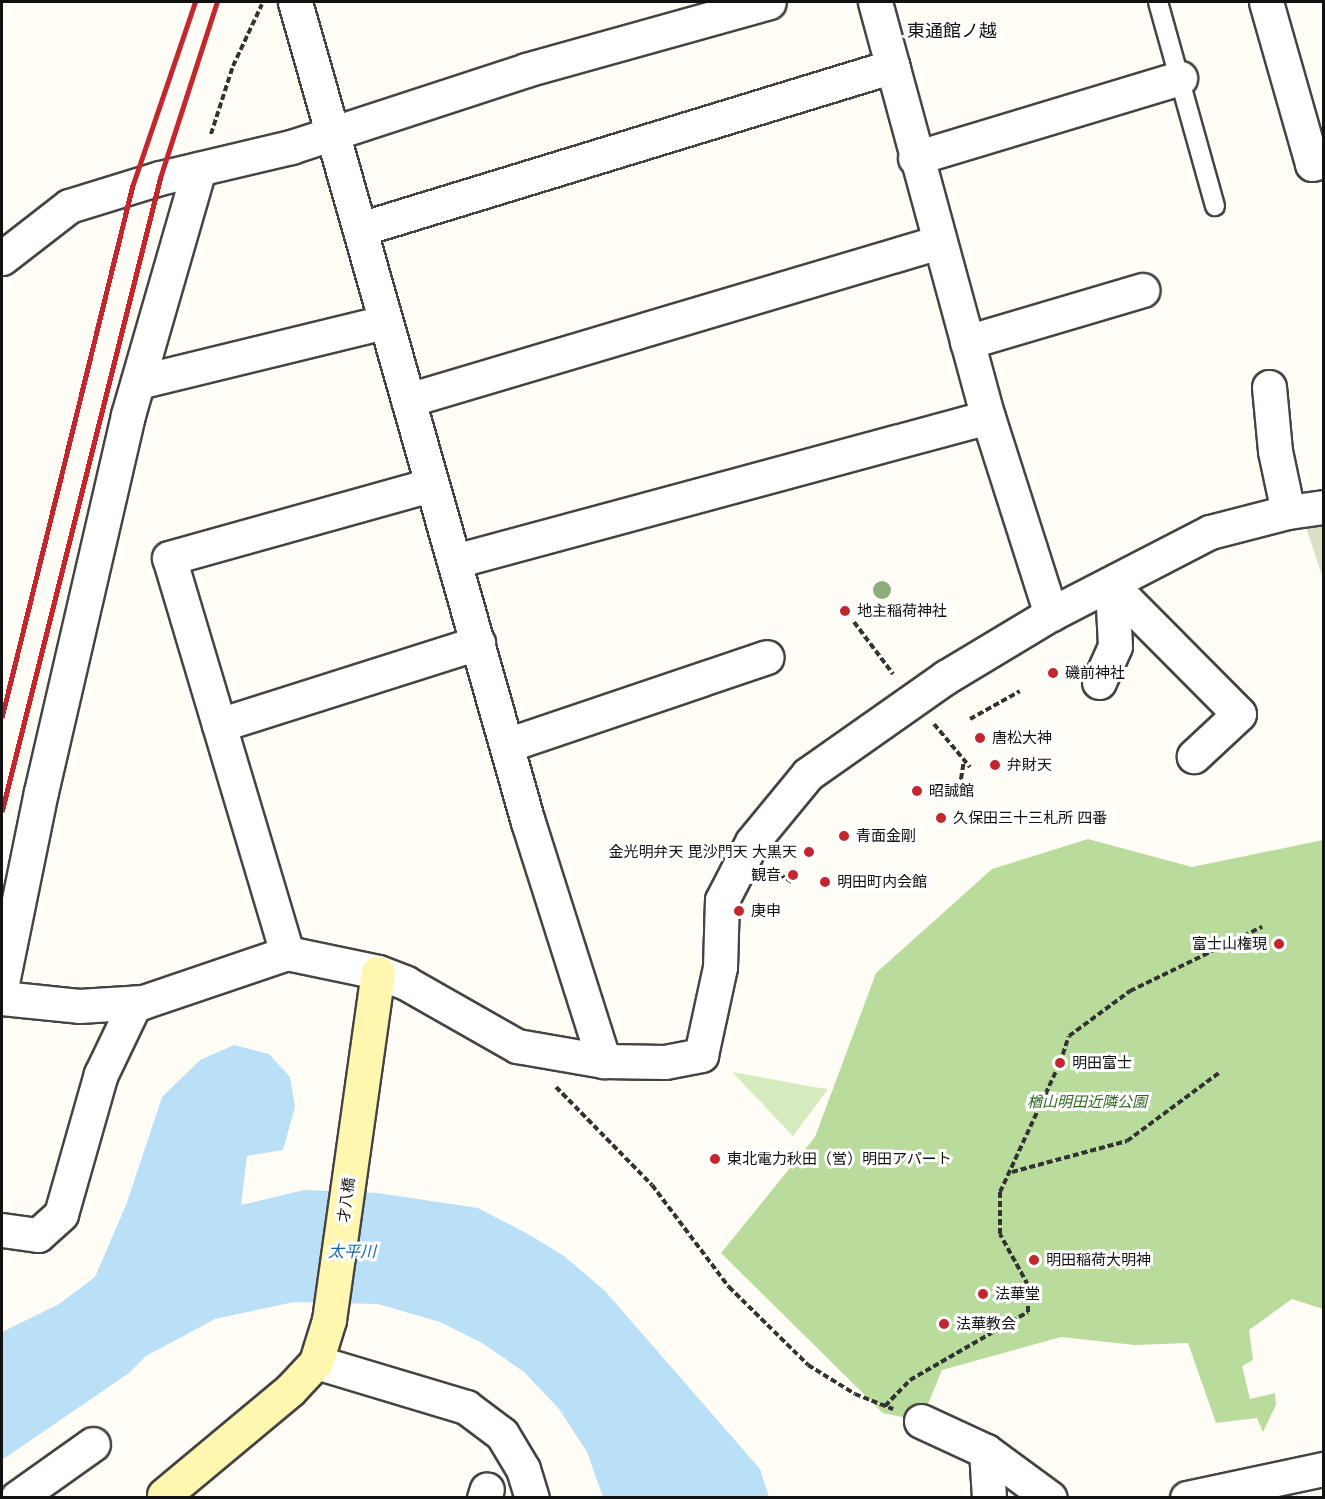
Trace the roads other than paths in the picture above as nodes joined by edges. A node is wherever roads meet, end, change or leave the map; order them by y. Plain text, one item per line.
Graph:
1 (295, 2) edge
2 (769, 2) edge
3 (875, 2) edge
4 (1158, 2) edge
5 (1266, 2) edge
6 (732, 6) edge
7 (893, 66) junction
8 (1180, 78) junction
9 (332, 133) junction
10 (915, 158) junction
11 (1323, 161) edge
12 (199, 169) junction
13 (1215, 206) dead end
14 (360, 229) junction
15 (939, 242) junction
16 (2, 258) edge
17 (1142, 290) dead end
18 (384, 322) junction
19 (968, 342) junction
20 (138, 382) junction
21 (1269, 387) dead end
22 (408, 400) junction
23 (988, 417) junction
24 (431, 485) junction
25 (1323, 507) edge
26 (1288, 512) junction
27 (455, 561) junction
28 (1112, 586) junction
29 (1051, 614) junction
30 (478, 643) junction
31 (767, 657) dead end
32 (1099, 682) dead end
33 (219, 725) junction
34 (507, 745) junction
35 (1194, 756) dead end
36 (287, 953) junction
37 (378, 972) junction
38 (2, 982) edge
39 (2, 998) edge
40 (135, 1003) junction
41 (604, 1061) junction
42 (2, 1230) edge
43 (319, 1354) junction
44 (921, 1421) road end
45 (93, 1444) dead end
46 (986, 1451) junction
47 (1323, 1469) edge
48 (17, 1497) edge
49 (164, 1497) edge
50 (532, 1497) edge
51 (989, 1497) edge
52 (1050, 1497) edge
53 (1187, 1497) edge

1 - 9 street
2 - 6 street
3 - 7 street
4 - 8 lane
5 - 11 street
6 - 9 street
7 - 10 street
7 - 14 street
8 - 10 street
8 - 13 lane
9 - 12 street
9 - 14 street
10 - 15 street
12 - 16 street
12 - 20 street
14 - 18 street
15 - 19 street
15 - 22 street
17 - 19 street
18 - 20 street
18 - 22 street
19 - 23 street
20 - 38 street
21 - 26 street
22 - 24 street
23 - 27 street
23 - 29 street
24 - 27 street
24 - 33 street
25 - 26 street
26 - 28 street
27 - 30 street
28 - 29 street
28 - 32 street
28 - 35 street
29 - 41 street
30 - 33 street
30 - 34 street
31 - 34 street
33 - 36 street
34 - 41 street
36 - 37 street
36 - 40 street
37 - 41 street
37 - 43 street, 才八橋
39 - 40 street
40 - 42 street
43 - 49 street
43 - 50 street
44 - 46 street
45 - 48 street
46 - 51 street
46 - 52 street
47 - 53 street

